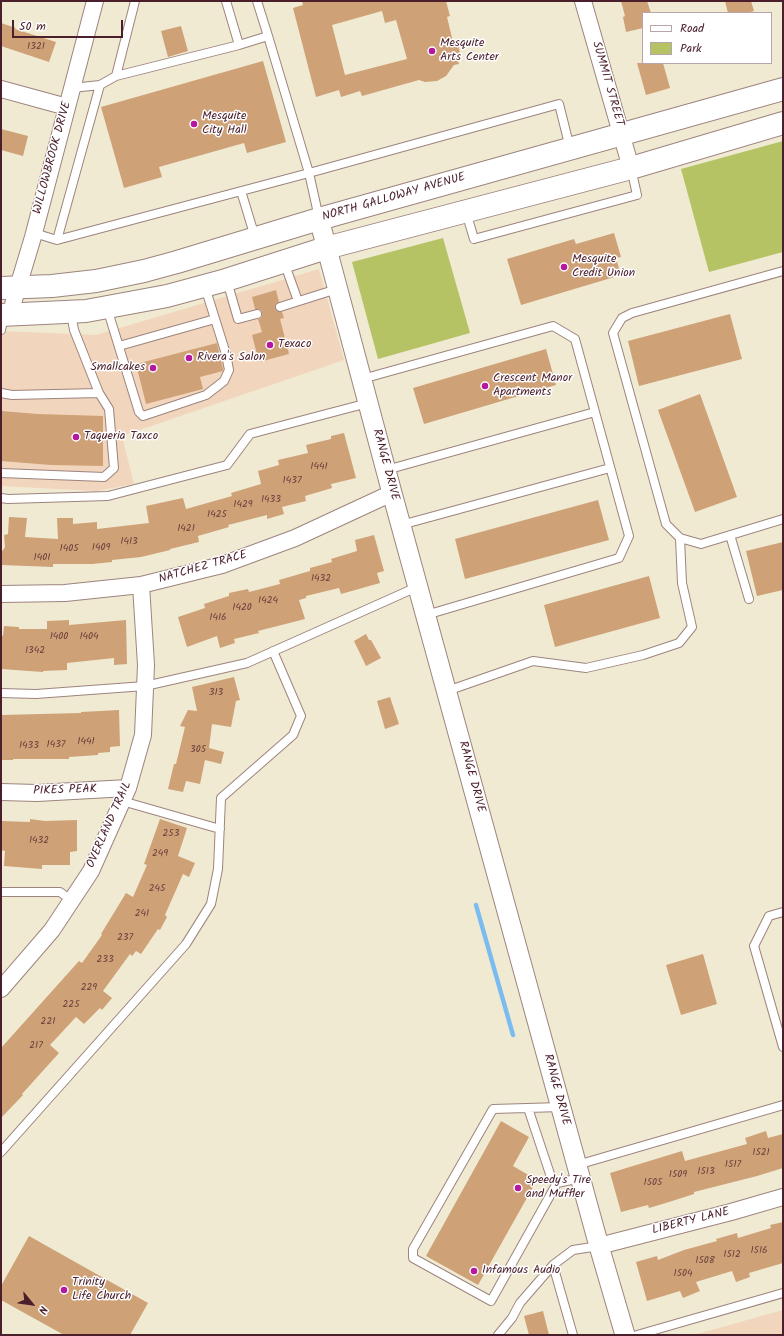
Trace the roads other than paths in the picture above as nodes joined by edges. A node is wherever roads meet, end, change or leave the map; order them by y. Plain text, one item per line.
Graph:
1 (95, 1) edge
2 (135, 1) edge
3 (226, 1) edge
4 (257, 1) edge
5 (583, 1) edge
6 (268, 36) junction
7 (239, 45) junction
8 (116, 76) junction
9 (100, 85) junction
10 (72, 88) junction
11 (1, 89) edge
12 (783, 89) edge
13 (67, 107) junction
14 (783, 123) edge
15 (621, 134) junction
16 (570, 149) junction
17 (631, 168) junction
18 (309, 173) junction
19 (241, 191) junction
20 (466, 211) junction
21 (319, 219) junction
22 (34, 233) junction
23 (256, 238) junction
24 (57, 240) junction
25 (326, 248) junction
26 (283, 261) junction
27 (783, 271) edge
28 (226, 280) junction
29 (204, 286) junction
30 (9, 288) edge
31 (337, 289) junction
32 (298, 301) junction
33 (280, 307) dead end
34 (107, 308) junction
35 (71, 312) junction
36 (257, 314) dead end
37 (4, 319) edge
38 (215, 319) junction
39 (119, 346) junction
40 (362, 379) junction
41 (1, 393) edge
42 (99, 393) junction
43 (368, 403) junction
44 (595, 412) junction
45 (610, 468) junction
46 (386, 470) junction
47 (1, 473) edge
48 (392, 493) junction
49 (1, 498) edge
50 (783, 519) edge
51 (401, 525) junction
52 (730, 535) junction
53 (680, 538) junction
54 (141, 585) junction
55 (418, 587) junction
56 (1, 594) edge
57 (749, 599) dead end
58 (426, 615) junction
59 (273, 651) junction
60 (145, 686) junction
61 (447, 691) junction
62 (1, 693) edge
63 (1, 792) edge
64 (125, 795) junction
65 (220, 830) junction
66 (1, 892) edge
67 (72, 900) junction
68 (783, 912) edge
69 (1, 989) edge
70 (783, 1048) edge
71 (783, 1105) edge
72 (561, 1107) junction
73 (528, 1108) junction
74 (1, 1152) edge
75 (579, 1172) junction
76 (557, 1183) junction
77 (783, 1197) edge
78 (599, 1246) junction
79 (553, 1265) junction
80 (783, 1293) edge
81 (498, 1335) edge
82 (573, 1335) edge
83 (625, 1335) edge
84 (637, 1335) edge

1 - 10 street, WILLOWBROOK DRIVE
2 - 8 lane
3 - 7 lane
4 - 6 lane
5 - 15 street, SUMMIT STREET
6 - 7 lane
6 - 18 lane
7 - 8 lane
8 - 9 lane
9 - 10 lane
9 - 24 lane
10 - 13 street, WILLOWBROOK DRIVE
11 - 13 street
12 - 15 main road, NORTH GALLOWAY AVENUE
13 - 22 street, WILLOWBROOK DRIVE
14 - 17 main road
15 - 16 main road, NORTH GALLOWAY AVENUE
15 - 17 street, SUMMIT STREET
16 - 18 lane
16 - 21 main road, NORTH GALLOWAY AVENUE
17 - 20 main road
17 - 20 lane
18 - 19 lane
18 - 21 lane
19 - 23 lane
19 - 24 lane
20 - 25 main road
21 - 23 main road, NORTH GALLOWAY AVENUE
21 - 25 street, RANGE DRIVE
22 - 24 lane
22 - 30 street, WILLOWBROOK DRIVE
23 - 30 main road, NORTH GALLOWAY AVENUE
25 - 26 main road
25 - 31 street, RANGE DRIVE
26 - 28 main road
26 - 32 lane
27 - 53 lane
28 - 29 main road
28 - 36 lane
29 - 34 main road
29 - 38 lane
30 - 37 street, WILLOWBROOK DRIVE
31 - 32 lane
31 - 40 street, RANGE DRIVE
32 - 33 lane
34 - 35 main road
34 - 39 lane
35 - 37 main road
35 - 42 lane
38 - 39 lane
38 - 39 lane
40 - 43 street, RANGE DRIVE
40 - 44 lane
41 - 42 lane
42 - 47 lane
43 - 46 street, RANGE DRIVE
43 - 49 lane
44 - 45 lane
44 - 46 lane
45 - 51 lane
45 - 58 lane
46 - 48 street, RANGE DRIVE
48 - 51 street, RANGE DRIVE
48 - 54 street, NATCHEZ TRACE
50 - 52 lane
51 - 55 street, RANGE DRIVE
52 - 53 lane
52 - 57 lane
53 - 61 lane
54 - 56 street, NATCHEZ TRACE
54 - 60 street, OVERLAND TRAIL
55 - 58 street, RANGE DRIVE
55 - 59 lane
58 - 61 street, RANGE DRIVE
59 - 60 lane
59 - 65 lane
60 - 62 lane
60 - 64 street, OVERLAND TRAIL
61 - 72 street, RANGE DRIVE
63 - 64 street, PIKES PEAK
64 - 65 lane
64 - 67 street, OVERLAND TRAIL
65 - 74 lane
66 - 67 lane
67 - 69 street, OVERLAND TRAIL
68 - 70 lane
71 - 75 lane
72 - 73 lane
72 - 75 street, RANGE DRIVE
73 - 76 lane
73 - 76 lane
75 - 76 lane
75 - 78 street, RANGE DRIVE
77 - 78 street, LIBERTY LANE
78 - 79 lane
78 - 83 street, RANGE DRIVE
79 - 81 lane
79 - 82 lane
80 - 84 lane

